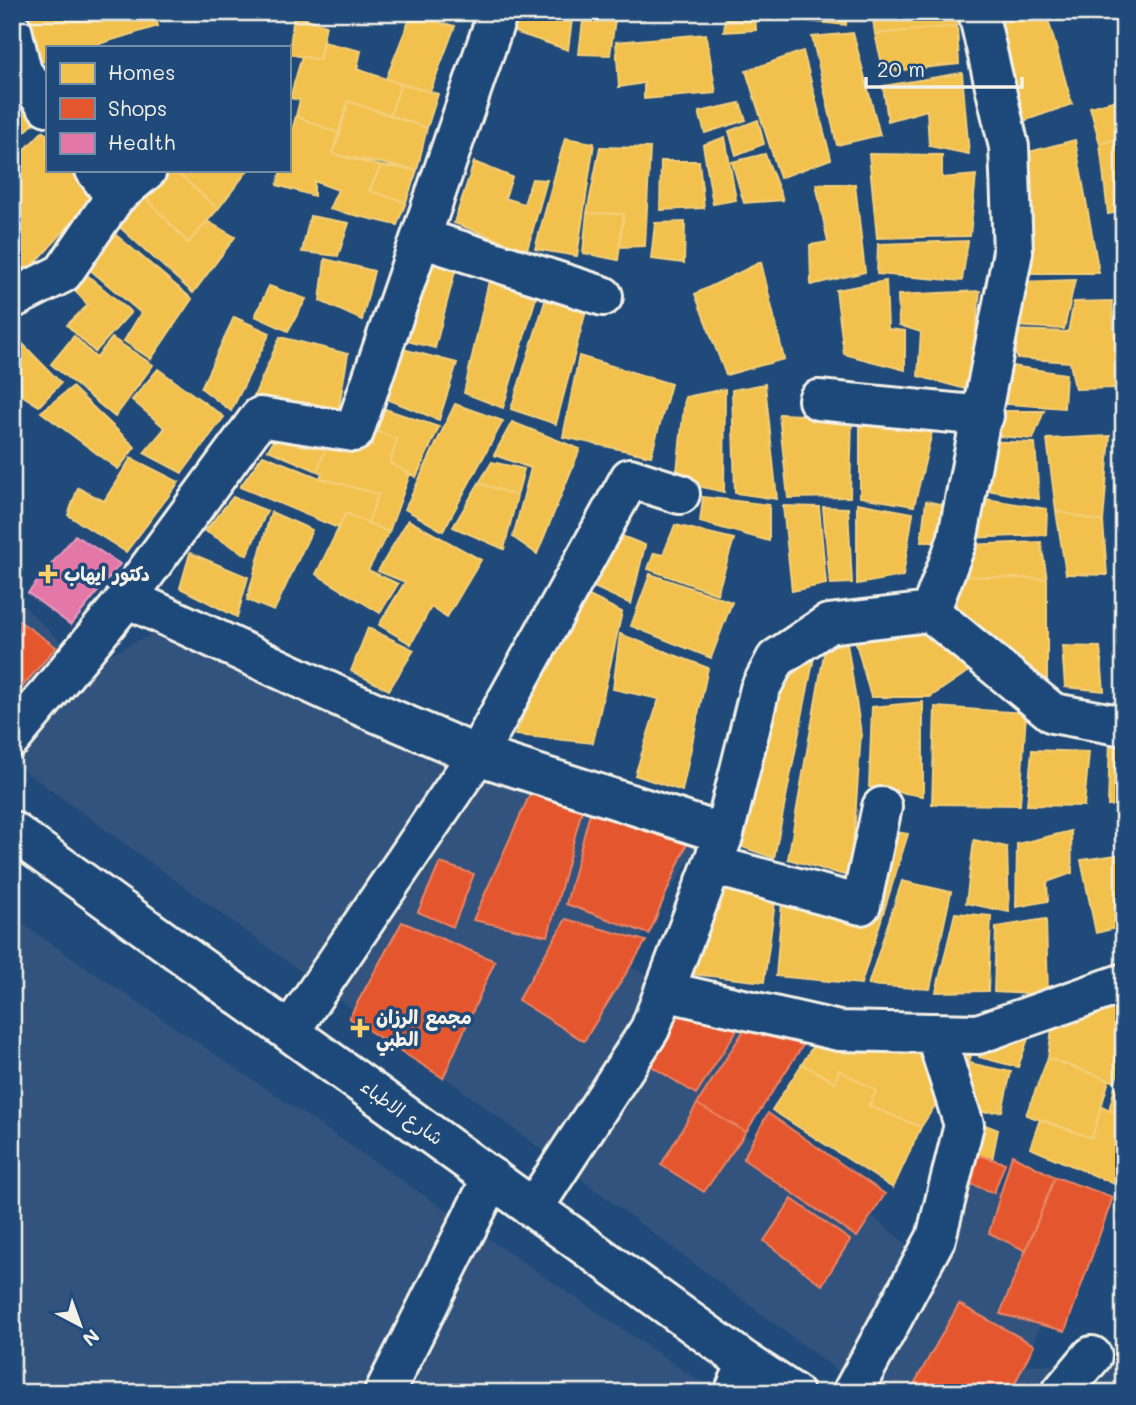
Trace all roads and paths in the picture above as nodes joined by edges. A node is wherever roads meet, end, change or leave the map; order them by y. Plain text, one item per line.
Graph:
1 (498, 12) edge
2 (978, 12) edge
3 (12, 30) edge
4 (46, 105) edge
5 (140, 172) edge
6 (105, 183) edge
7 (421, 238) junction
8 (603, 296) dead end
9 (12, 299) edge
10 (818, 400) dead end
11 (984, 415) junction
12 (680, 494) dead end
13 (127, 598) junction
14 (930, 612) junction
15 (1124, 726) edge
16 (12, 738) edge
17 (477, 755) junction
18 (882, 807) dead end
19 (12, 831) edge
20 (718, 850) junction
21 (1124, 983) edge
22 (664, 991) junction
23 (290, 1031) junction
24 (935, 1033) junction
25 (492, 1178) junction
26 (534, 1207) junction
27 (1092, 1356) dead end
28 (741, 1378) edge
29 (384, 1393) edge
30 (793, 1393) edge
31 (852, 1393) edge
32 (1061, 1393) edge

1 - 7 street
2 - 11 street
3 - 4 street
5 - 6 street
6 - 9 street
7 - 8 street
7 - 13 street
10 - 11 street
11 - 14 street
12 - 17 street
13 - 16 street
13 - 17 street
14 - 15 street
14 - 20 street
17 - 20 street
17 - 23 street
18 - 20 street
19 - 23 street, شارع الاطباء
20 - 22 street
21 - 24 street
22 - 24 street
22 - 26 street
23 - 25 street, شارع الاطباء
24 - 31 street
25 - 26 street, شارع الاطباء
25 - 29 street
26 - 28 street, شارع الاطباء
27 - 32 street
28 - 30 street, شارع الاطباء

